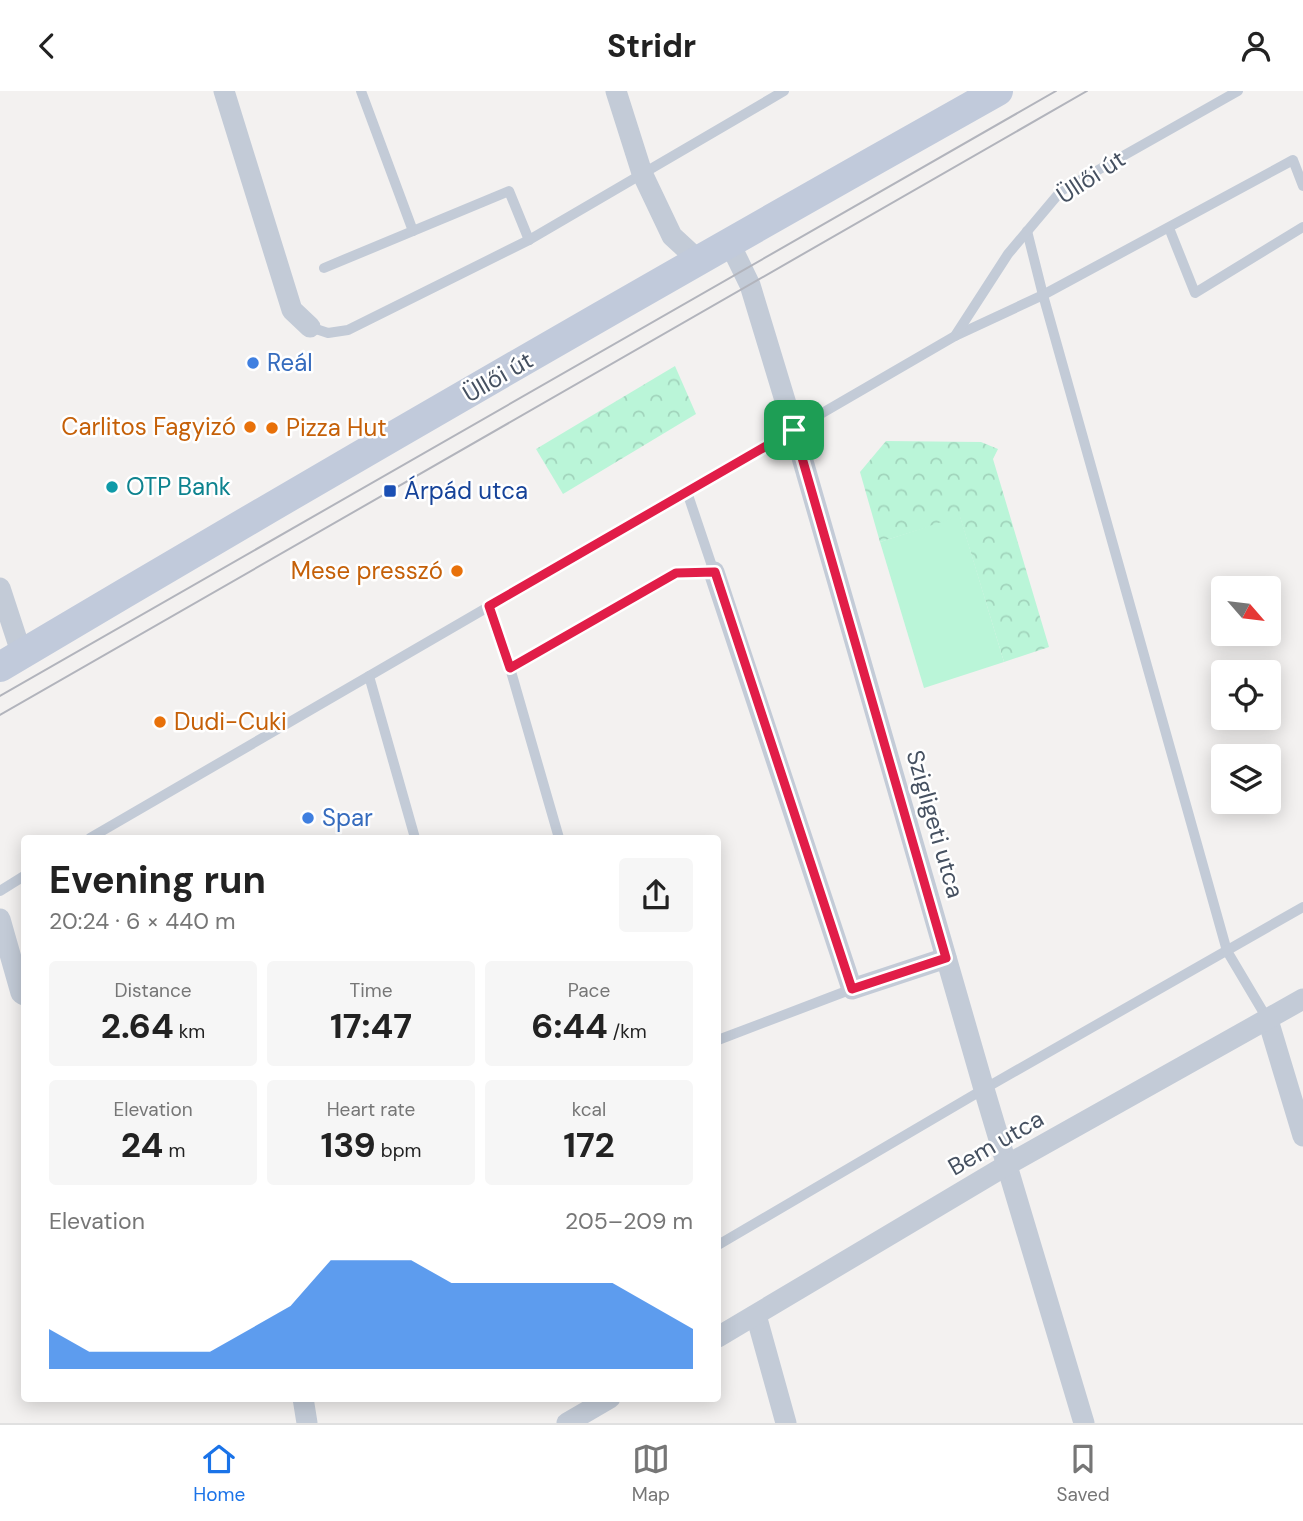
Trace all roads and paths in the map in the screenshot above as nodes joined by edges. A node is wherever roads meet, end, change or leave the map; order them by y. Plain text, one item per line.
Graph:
1 (224, 91) edge
2 (361, 91) edge
3 (616, 91) edge
4 (784, 91) edge
5 (998, 91) edge
6 (1238, 91) edge
7 (642, 173) junction
8 (1303, 186) edge
9 (1303, 227) edge
10 (1169, 228) junction
11 (414, 230) junction
12 (1027, 231) junction
13 (529, 240) junction
14 (729, 242) junction
15 (698, 260) junction
16 (324, 268) dead end
17 (1043, 295) junction
18 (310, 327) joint
19 (956, 336) junction
20 (794, 430) junction
21 (687, 492) junction
22 (715, 572) junction
23 (0, 589) edge
24 (489, 606) junction
25 (11, 661) edge
26 (510, 668) junction
27 (369, 676) junction
28 (95, 835) edge
29 (414, 835) edge
30 (558, 835) edge
31 (21, 878) edge
32 (0, 891) edge
33 (1303, 907) edge
34 (0, 919) edge
35 (1227, 951) junction
36 (946, 958) junction
37 (852, 989) junction
38 (21, 993) edge
39 (1303, 999) edge
40 (1268, 1020) junction
41 (721, 1039) edge
42 (984, 1089) junction
43 (1303, 1136) edge
44 (1007, 1165) junction
45 (721, 1243) edge
46 (756, 1315) junction
47 (721, 1335) edge
48 (304, 1402) edge
49 (599, 1402) edge
50 (307, 1423) edge
51 (567, 1423) edge
52 (786, 1423) edge
53 (1084, 1423) edge

1 - 18 street
2 - 11 lane
3 - 7 street
4 - 7 lane
5 - 14 main road, Üllői út
6 - 12 lane, Üllői út
7 - 13 lane
7 - 15 street
8 - 10 lane, Üllői út
9 - 10 lane
10 - 17 lane, Üllői út
11 - 13 lane
11 - 16 lane
12 - 17 lane
12 - 19 lane, Üllői út
13 - 18 lane
14 - 15 main road, Üllői út
14 - 20 street, Szigligeti utca
15 - 25 main road, Üllői út
17 - 19 lane, Üllői út
17 - 35 lane
19 - 20 lane, Üllői út
20 - 21 lane, Üllői út
20 - 36 street, Szigligeti utca
21 - 22 lane
21 - 24 lane, Üllői út
22 - 26 lane
22 - 37 street
23 - 25 street
24 - 26 lane
24 - 27 lane, Üllői út
26 - 30 lane
27 - 28 lane, Üllői út
27 - 29 lane
31 - 32 lane
33 - 35 lane
34 - 38 street
35 - 40 lane
35 - 42 lane
36 - 37 street
36 - 42 street, Szigligeti utca
37 - 41 lane
39 - 40 street, Bem utca
40 - 43 street
40 - 44 street, Bem utca
42 - 44 street, Szigligeti utca
42 - 45 lane
44 - 46 street, Bem utca
44 - 53 street, Szigligeti utca
46 - 47 street, Bem utca
46 - 52 street
48 - 50 street
49 - 51 street

